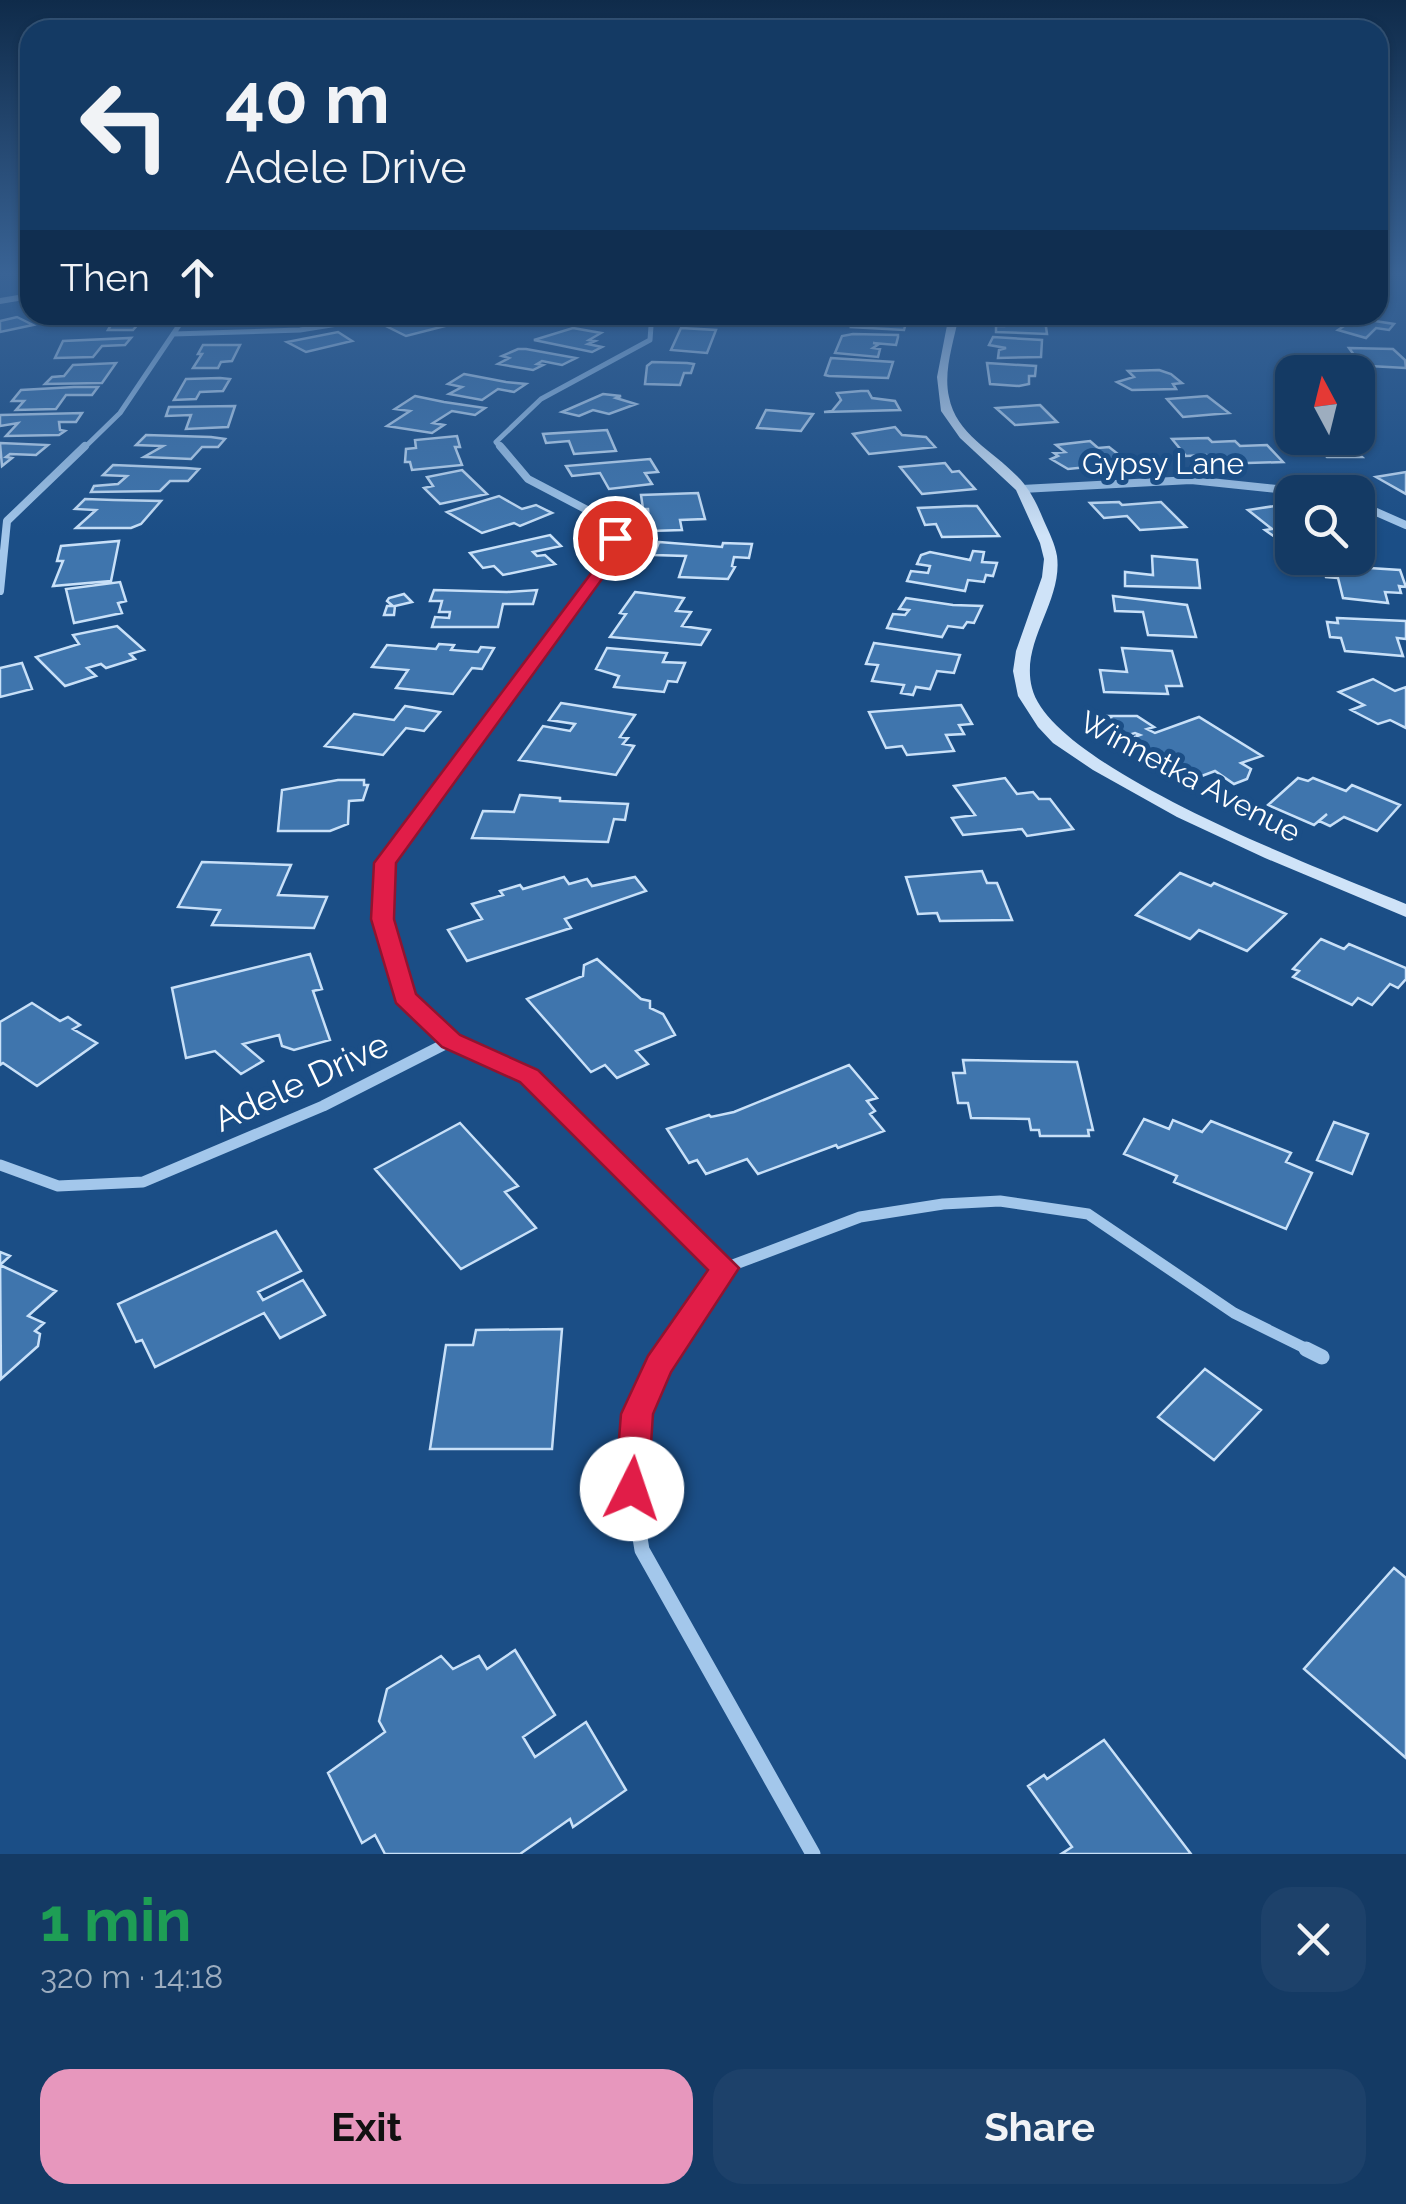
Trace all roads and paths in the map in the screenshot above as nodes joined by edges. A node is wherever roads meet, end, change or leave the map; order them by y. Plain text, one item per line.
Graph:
1 (154, 363) edge
2 (614, 363) edge
3 (946, 363) edge
4 (1022, 489) junction
5 (1275, 489) edge
6 (1375, 511) edge
7 (1406, 525) edge
8 (0, 590) edge
9 (1406, 911) edge
10 (451, 1041) junction
11 (0, 1164) edge
12 (725, 1268) junction
13 (1322, 1356) dead end
14 (813, 1854) edge

1 - 8 street
2 - 10 street
3 - 4 main road, Winnetka Avenue
4 - 5 street, Gypsy Lane
4 - 9 main road, Winnetka Avenue
6 - 7 street
10 - 11 street, Adele Drive
10 - 12 street
12 - 13 street
12 - 14 street

